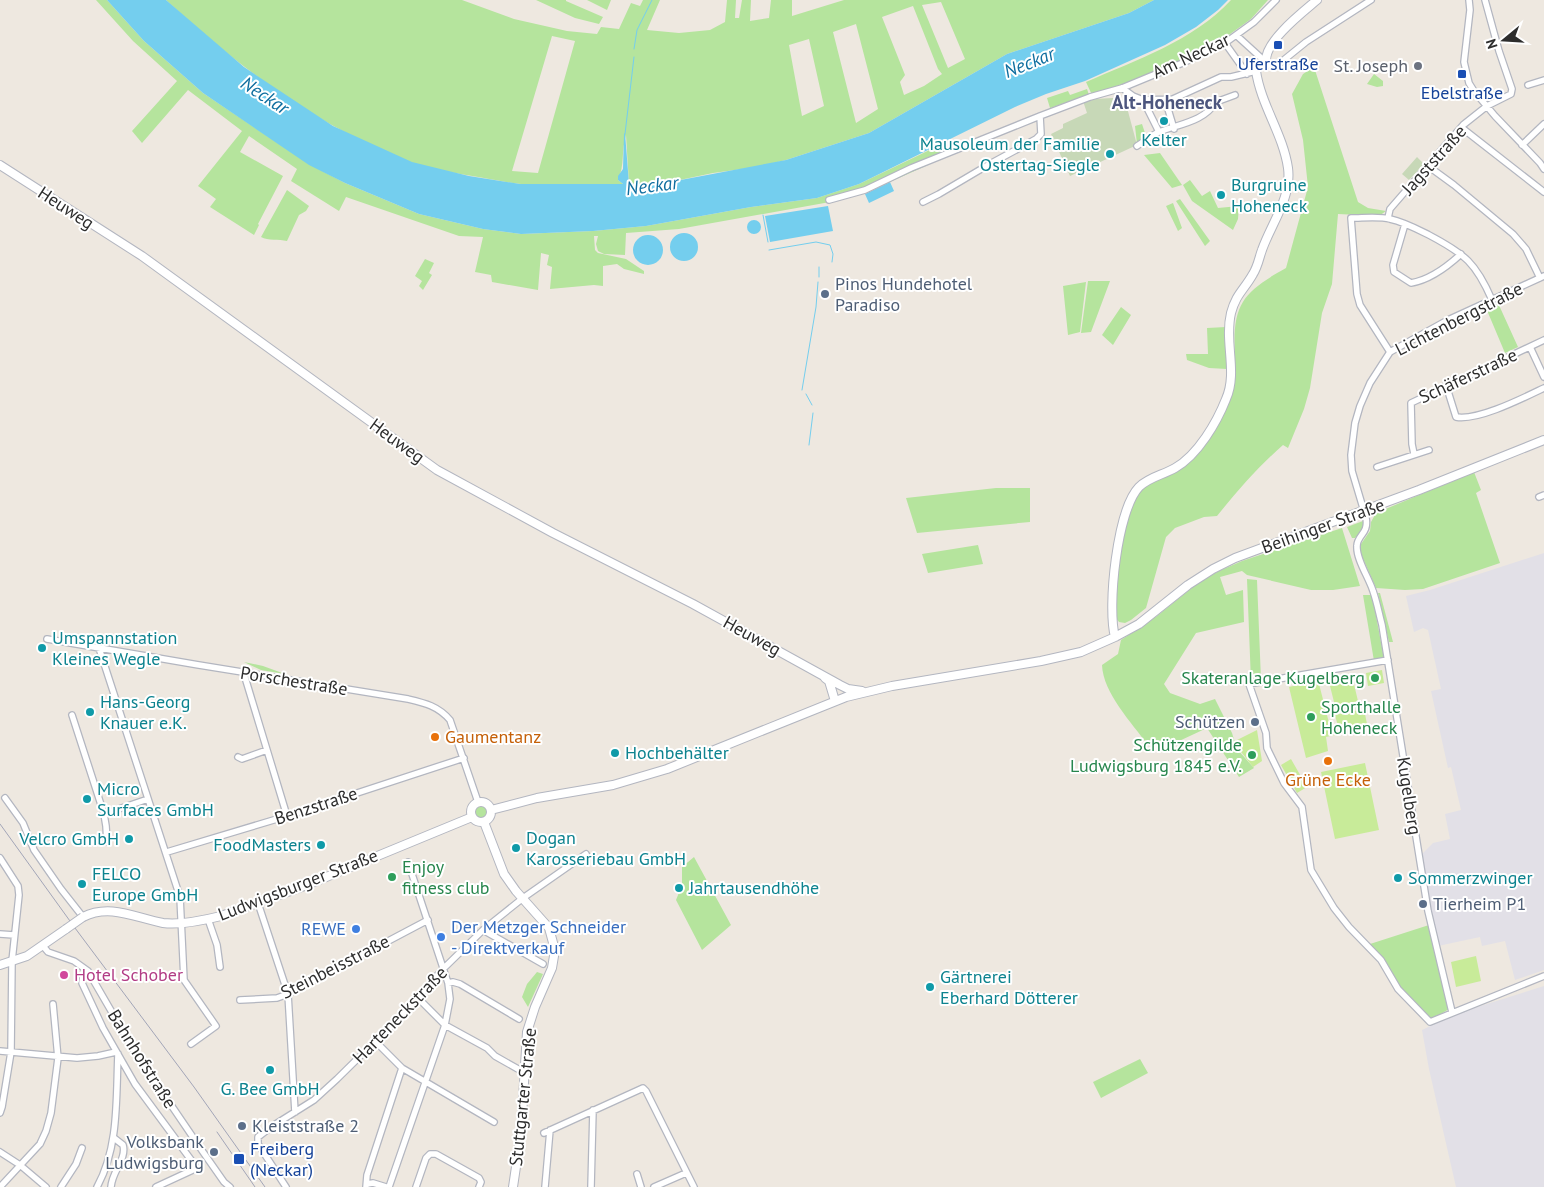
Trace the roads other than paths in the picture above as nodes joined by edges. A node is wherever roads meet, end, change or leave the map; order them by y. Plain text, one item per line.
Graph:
1 (1276, 0) edge
2 (1317, 0) edge
3 (1371, 0) edge
4 (1469, 0) edge
5 (1485, 0) edge
6 (1236, 35) junction
7 (1225, 43) junction
8 (1266, 61) junction
9 (1256, 71) junction
10 (1247, 74) junction
11 (1544, 80) edge
12 (1528, 85) dead end
13 (1122, 88) junction
14 (1235, 95) dead end
15 (1165, 99) junction
16 (1143, 100) junction
17 (1487, 106) junction
18 (1040, 116) junction
19 (1544, 124) edge
20 (1462, 128) junction
21 (1174, 129) junction
22 (1159, 132) junction
23 (1522, 145) junction
24 (1137, 146) dead end
25 (0, 165) edge
26 (1428, 166) junction
27 (1544, 169) edge
28 (1544, 192) edge
29 (829, 200) dead end
30 (923, 202) dead end
31 (1388, 218) junction
32 (1405, 224) junction
33 (1461, 254) junction
34 (1542, 277) edge
35 (1492, 300) junction
36 (1544, 340) edge
37 (1530, 347) junction
38 (1390, 352) junction
39 (1544, 377) edge
40 (1446, 385) junction
41 (1544, 388) edge
42 (1544, 440) edge
43 (1429, 450) dead end
44 (1414, 454) junction
45 (1377, 467) dead end
46 (1364, 511) junction
47 (1357, 552) joint
48 (1115, 637) junction
49 (47, 639) dead end
50 (99, 648) junction
51 (1388, 660) junction
52 (820, 673) junction
53 (244, 674) junction
54 (835, 682) junction
55 (865, 692) junction
56 (836, 700) junction
57 (72, 715) dead end
58 (267, 750) junction
59 (238, 757) dead end
60 (464, 758) junction
61 (5, 798) dead end
62 (148, 799) junction
63 (478, 802) junction
64 (491, 810) junction
65 (104, 814) junction
66 (287, 816) junction
67 (472, 817) junction
68 (484, 822) junction
69 (106, 842) dead end
70 (166, 852) junction
71 (586, 854) dead end
72 (0, 858) edge
73 (408, 862) dead end
74 (523, 898) junction
75 (258, 903) junction
76 (83, 917) junction
77 (208, 919) junction
78 (428, 920) junction
79 (182, 922) junction
80 (483, 930) junction
81 (0, 934) edge
82 (14, 935) junction
83 (43, 946) junction
84 (12, 961) junction
85 (542, 964) dead end
86 (0, 965) edge
87 (220, 967) dead end
88 (443, 969) junction
89 (88, 971) junction
90 (1544, 976) edge
91 (448, 983) junction
92 (288, 994) junction
93 (418, 998) junction
94 (240, 1000) dead end
95 (52, 1004) dead end
96 (1452, 1012) junction
97 (519, 1019) dead end
98 (445, 1025) junction
99 (376, 1042) junction
100 (191, 1044) dead end
101 (0, 1051) edge
102 (11, 1052) junction
103 (117, 1053) junction
104 (58, 1058) junction
105 (402, 1068) junction
106 (518, 1069) dead end
107 (424, 1082) junction
108 (592, 1110) junction
109 (295, 1112) junction
110 (0, 1113) edge
111 (494, 1122) dead end
112 (114, 1138) junction
113 (82, 1148) dead end
114 (0, 1152) edge
115 (20, 1165) junction
116 (686, 1173) junction
117 (637, 1174) dead end
118 (367, 1186) edge
119 (0, 1187) edge
120 (46, 1187) edge
121 (62, 1187) edge
122 (97, 1187) edge
123 (111, 1187) edge
124 (156, 1187) edge
125 (230, 1187) edge
126 (286, 1187) edge
127 (388, 1187) edge
128 (416, 1187) edge
129 (479, 1187) edge
130 (513, 1187) edge
131 (545, 1187) edge
132 (591, 1187) edge
133 (641, 1187) edge
134 (654, 1187) edge
135 (694, 1187) edge

1 - 6 street, Am Neckar
2 - 8 street
3 - 8 street
4 - 17 street
5 - 17 street
6 - 7 street, Am Neckar
6 - 8 street
7 - 10 street
7 - 13 street, Am Neckar
8 - 9 street
9 - 10 street
9 - 48 street
10 - 15 street
11 - 12 street
13 - 16 street
13 - 18 street, Am Neckar
14 - 21 street
15 - 16 street
15 - 21 street
16 - 22 street
17 - 20 street, Jagststraße
17 - 23 street
18 - 29 street, Am Neckar
18 - 30 street
19 - 23 street
20 - 26 street, Jagststraße
20 - 28 street
21 - 22 street
22 - 24 street
23 - 27 street
25 - 52 street, Heuweg
26 - 31 street, Jagststraße
26 - 34 street
31 - 32 street
31 - 38 street
32 - 33 street
32 - 33 street
33 - 35 street
34 - 35 street, Lichtenbergstraße
35 - 38 street, Lichtenbergstraße
36 - 37 street, Schäferstraße
37 - 39 street
37 - 40 street, Schäferstraße
38 - 46 street, Lichtenbergstraße
40 - 41 street
40 - 44 street, Schäferstraße
42 - 46 street, Beihinger Straße
43 - 44 street
44 - 45 street
46 - 47 street, Lichtenbergstraße
46 - 48 street, Beihinger Straße
47 - 51 street, Kugelberg
48 - 55 street, Beihinger Straße
49 - 50 street, Porschestraße
50 - 53 street, Porschestraße
50 - 62 street
51 - 96 street, Kugelberg
51 - 96 street
52 - 54 street, Heuweg
52 - 56 street
53 - 58 street
53 - 60 street, Porschestraße
54 - 55 street, Heuweg
54 - 56 street
55 - 56 street, Beihinger Straße
56 - 64 street, Beihinger Straße
57 - 65 street
58 - 59 street
58 - 66 street
60 - 63 street, Porschestraße
60 - 66 street, Benzstraße
61 - 76 street
62 - 65 street
62 - 70 street
63 - 64 street
63 - 67 street
64 - 68 street
65 - 69 street
66 - 70 street, Benzstraße
67 - 68 street
67 - 75 street, Ludwigsburger Straße
68 - 74 street, Stuttgarter Straße
70 - 79 street
71 - 74 street, Harteneckstraße
72 - 82 street
73 - 78 street
74 - 80 street, Harteneckstraße
74 - 130 street, Stuttgarter Straße
75 - 77 street, Ludwigsburger Straße
75 - 92 street
76 - 79 street, Ludwigsburger Straße
76 - 83 street, Ludwigsburger Straße, bridge
77 - 79 street, Ludwigsburger Straße
77 - 87 street, Ludwigsburger Straße
78 - 88 street
78 - 92 street, Steinbeisstraße
79 - 100 street
80 - 85 street
80 - 88 street, Harteneckstraße
81 - 82 street
82 - 84 street
83 - 84 street, Ludwigsburger Straße
83 - 89 street
84 - 86 street, Ludwigsburger Straße
84 - 102 street
88 - 91 street
88 - 93 street, Harteneckstraße
89 - 103 street
89 - 125 street, Bahnhofstraße
90 - 96 street
91 - 97 street
91 - 98 street
92 - 94 street, Steinbeisstraße
92 - 109 street
93 - 98 street
93 - 99 street, Harteneckstraße
95 - 104 street
98 - 106 street
98 - 107 street
99 - 105 street
99 - 109 street, Harteneckstraße
101 - 102 street
102 - 104 street
102 - 110 street
103 - 104 street
103 - 112 street
103 - 124 street
104 - 115 street
105 - 107 street
105 - 118 street
107 - 111 street
107 - 127 street
108 - 116 street
108 - 131 street
108 - 132 street
109 - 126 street, Harteneckstraße
112 - 122 street
112 - 123 street
113 - 121 street
114 - 115 street
115 - 119 street
115 - 120 street
116 - 134 street
116 - 135 street
117 - 133 street
118 - 127 street
128 - 129 street

